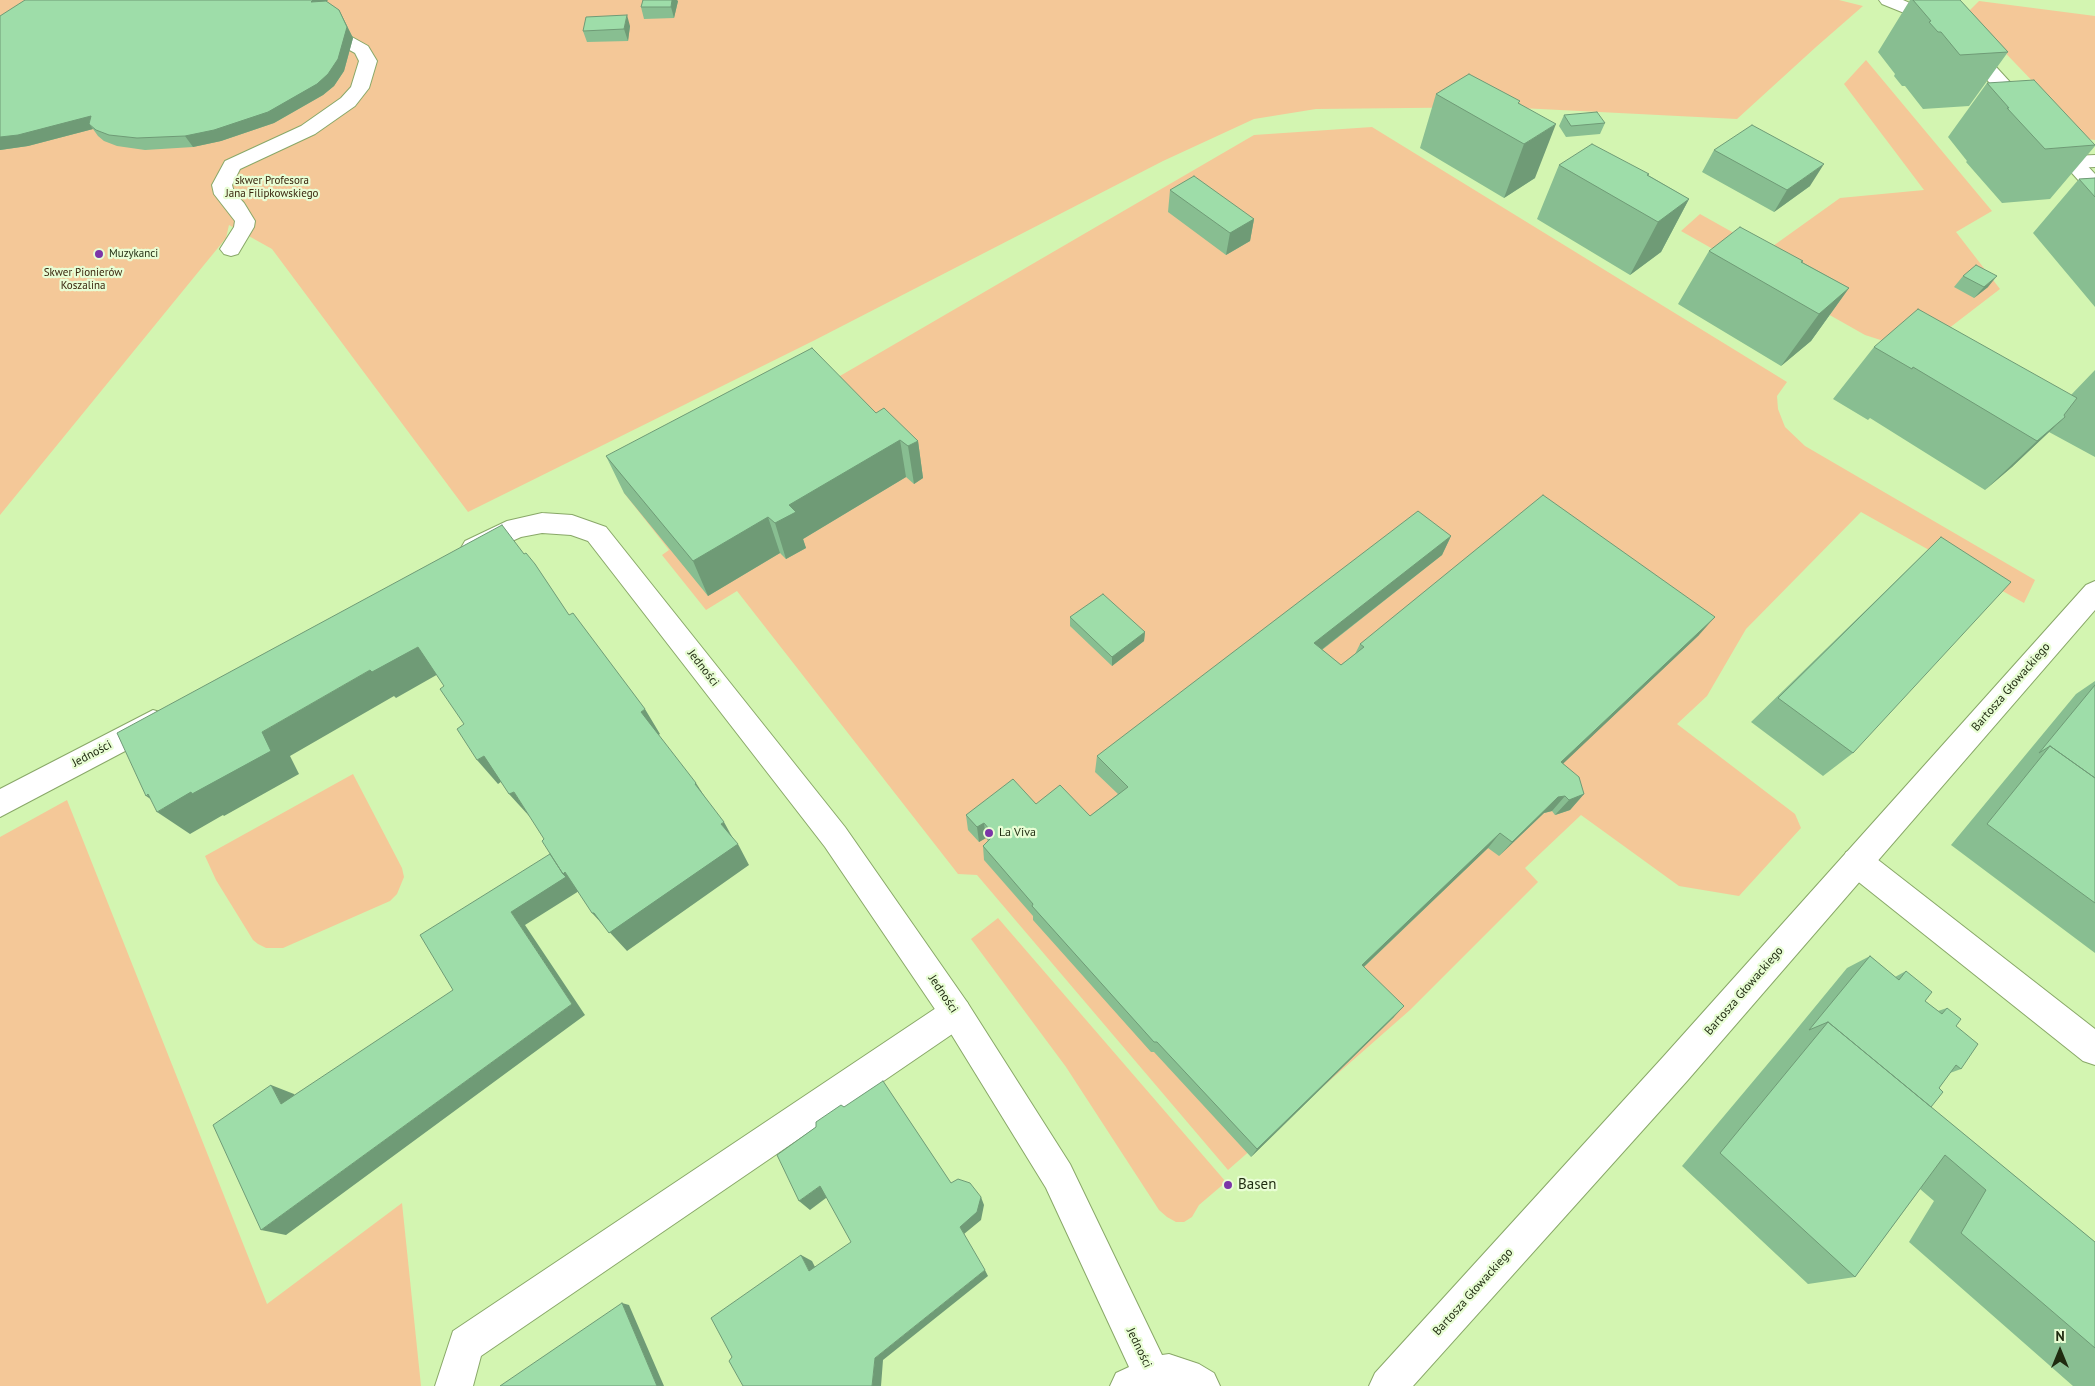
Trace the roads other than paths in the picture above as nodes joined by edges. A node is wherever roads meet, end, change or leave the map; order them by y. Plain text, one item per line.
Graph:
1 (1888, 0) edge
2 (1930, 0) edge
3 (1946, 24) junction
4 (316, 25) edge
5 (2095, 161) edge
6 (2073, 162) junction
7 (2095, 186) edge
8 (231, 249) dead end
9 (456, 558) edge
10 (2095, 592) edge
11 (172, 712) edge
12 (0, 804) edge
13 (1856, 862) junction
14 (956, 1013) junction
15 (2095, 1050) edge
16 (1140, 1380) edge
17 (454, 1386) edge
18 (1201, 1386) edge
19 (1388, 1386) edge

1 - 3 street
2 - 3 street
3 - 6 street
4 - 8 street
5 - 6 street
6 - 7 street
9 - 14 street, Jedności
10 - 13 street, Bartosza Głowackiego
11 - 12 street, Jedności
13 - 15 street
13 - 19 street, Bartosza Głowackiego
14 - 16 street, Jedności
14 - 17 street
16 - 18 street

